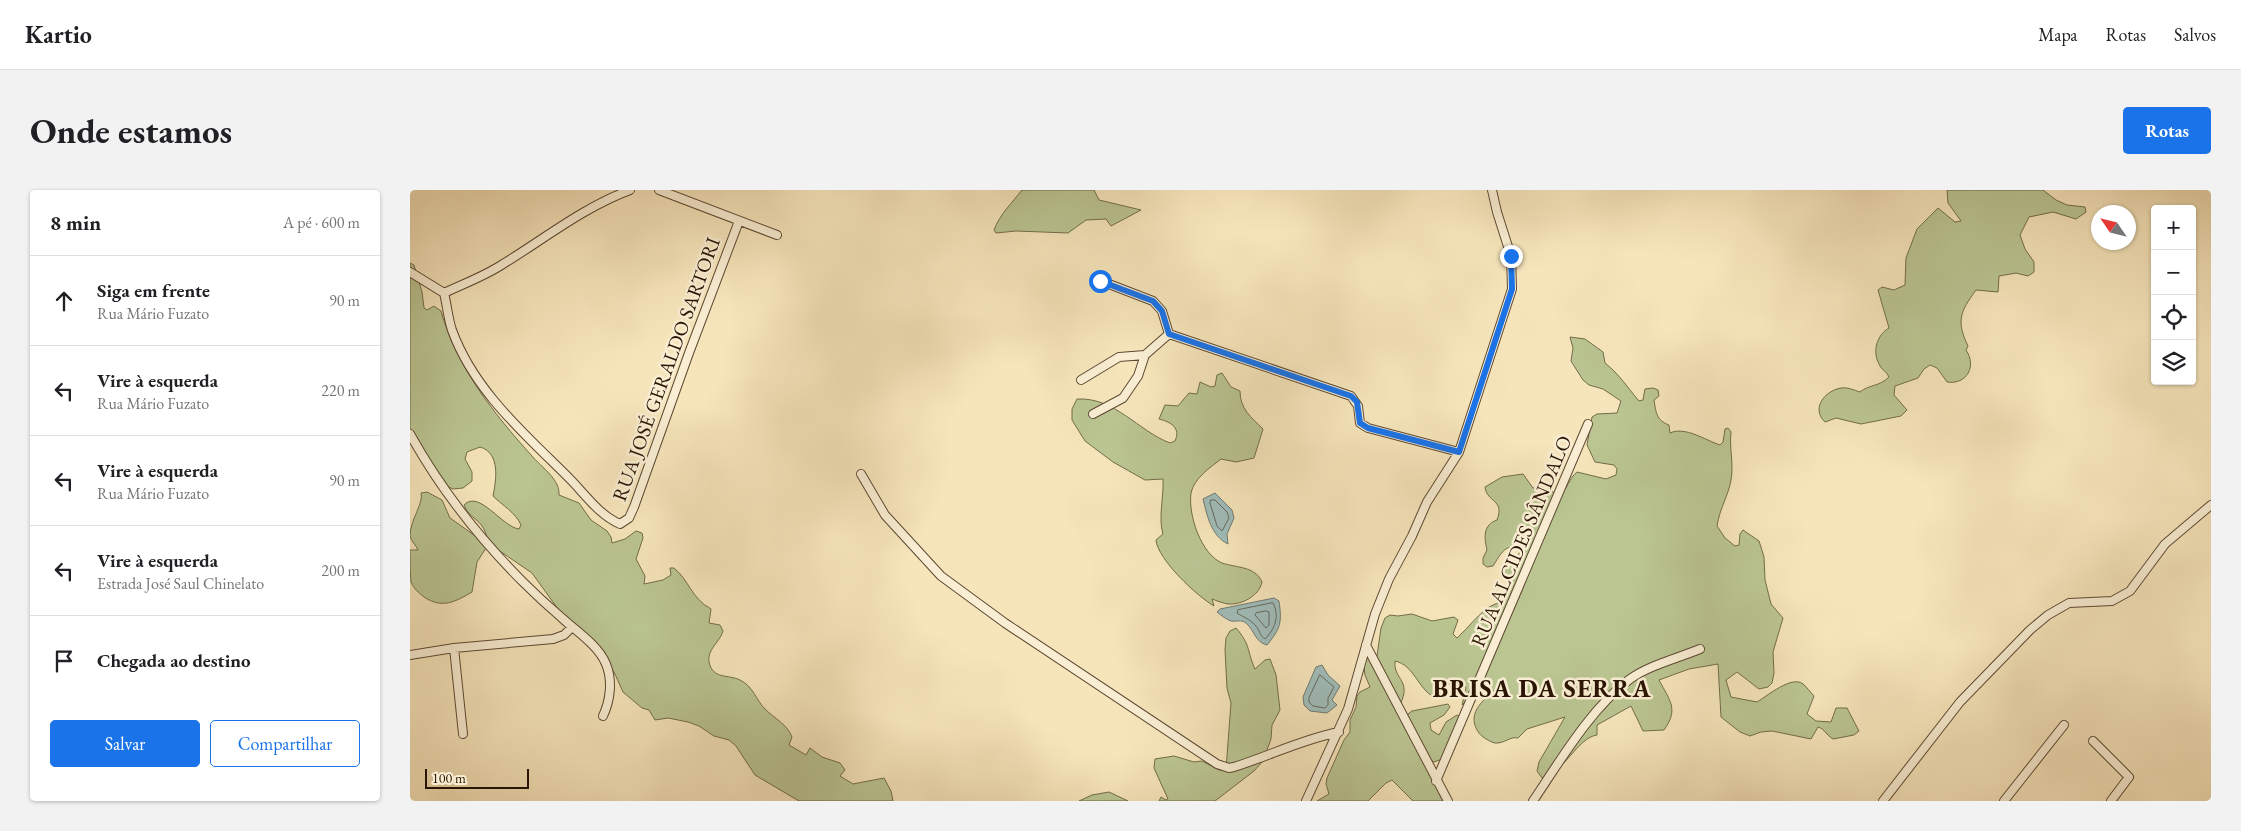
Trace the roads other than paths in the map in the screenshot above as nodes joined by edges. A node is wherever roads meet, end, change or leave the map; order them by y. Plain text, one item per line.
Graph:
1 (630, 190) edge
2 (659, 190) edge
3 (1492, 190) edge
4 (739, 221) junction
5 (777, 235) dead end
6 (410, 272) edge
7 (1100, 281) dead end
8 (444, 293) junction
9 (1169, 334) junction
10 (1145, 355) junction
11 (1081, 380) dead end
12 (1093, 414) dead end
13 (1588, 424) dead end
14 (410, 434) edge
15 (1459, 452) junction
16 (861, 474) dead end
17 (2210, 508) edge
18 (572, 627) junction
19 (1366, 645) junction
20 (454, 648) junction
21 (1700, 649) dead end
22 (410, 655) edge
23 (603, 716) dead end
24 (2064, 725) dead end
25 (1339, 732) junction
26 (464, 734) dead end
27 (2093, 741) dead end
28 (1436, 780) junction
29 (1445, 800) edge
30 (1306, 801) edge
31 (1533, 801) edge
32 (1882, 801) edge
33 (2004, 801) edge
34 (2111, 801) edge

1 - 8 street
2 - 4 street
3 - 15 street
4 - 5 street
4 - 8 street, RUA JOSÉ GERALDO SARTORI
6 - 8 street
7 - 9 street
9 - 10 street
9 - 15 street
10 - 11 street
10 - 12 street
13 - 28 street, RUA ALCIDES SÂNDALO
14 - 18 street
15 - 19 street
16 - 25 street
17 - 32 street
18 - 20 street
18 - 23 street
19 - 25 street
19 - 28 street
20 - 22 street
20 - 26 street
21 - 31 street
24 - 33 street
25 - 30 street
27 - 34 street
28 - 29 street

